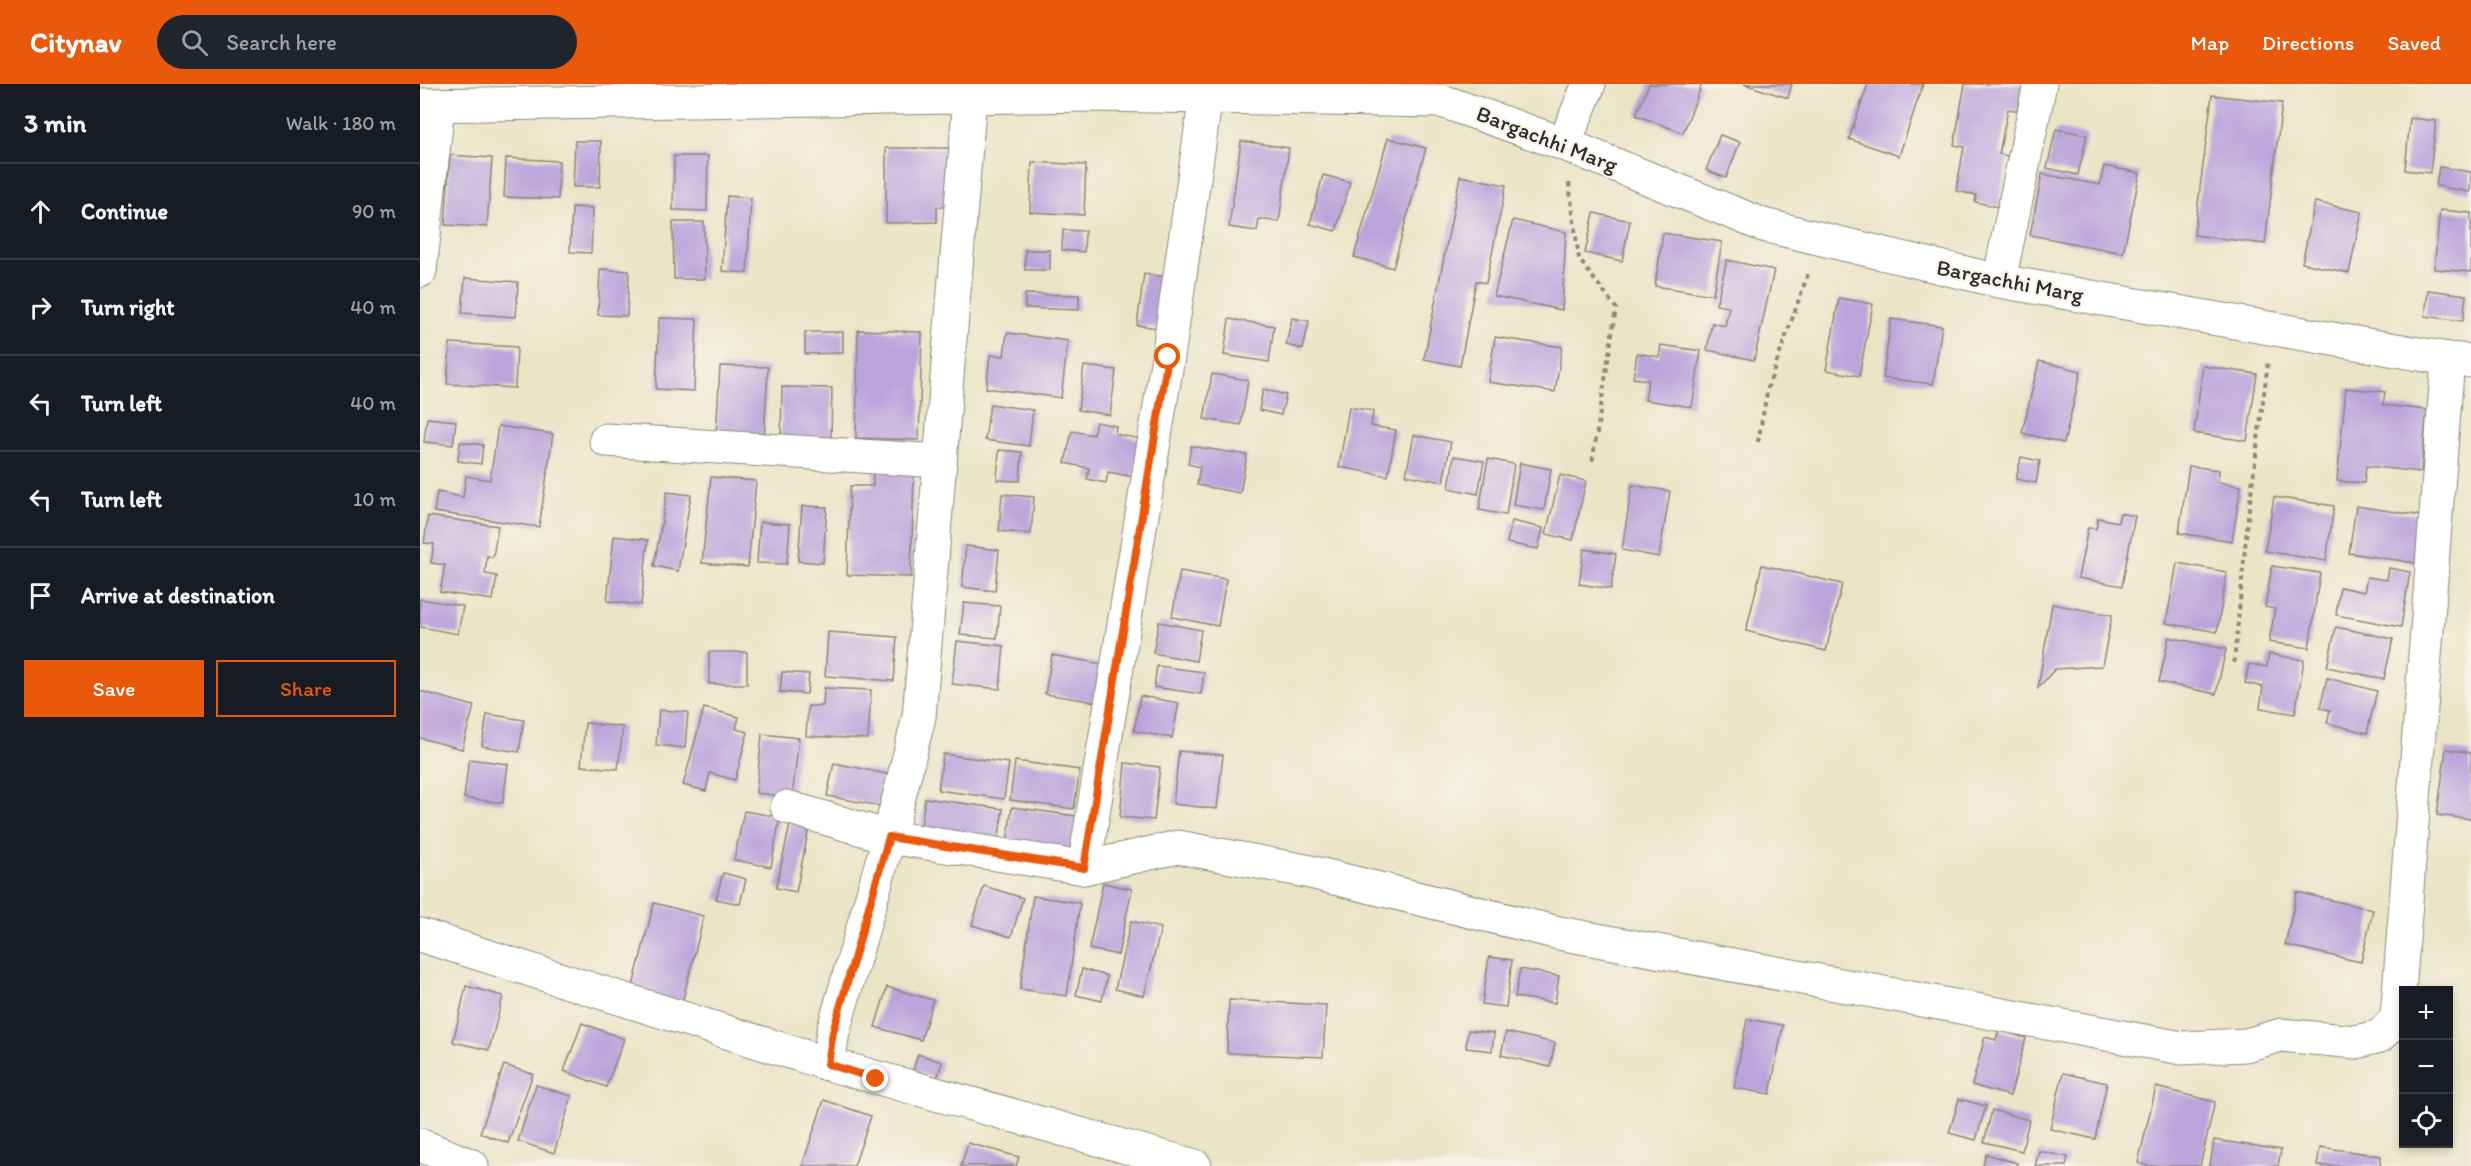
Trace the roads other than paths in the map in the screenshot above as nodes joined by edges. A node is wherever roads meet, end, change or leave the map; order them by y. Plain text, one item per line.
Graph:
1 (1589, 84) edge
2 (2040, 84) edge
3 (1209, 90) edge
4 (569, 94) edge
5 (970, 97) junction
6 (429, 106) edge
7 (1564, 144) junction
8 (420, 271) edge
9 (1999, 281) junction
10 (2459, 360) edge
11 (606, 440) dead end
12 (940, 461) junction
13 (787, 807) dead end
14 (889, 837) junction
15 (1084, 868) junction
16 (420, 935) edge
17 (828, 1064) junction
18 (420, 1145) edge
19 (472, 1166) edge
20 (1195, 1166) edge

1 - 7 street
2 - 9 street
3 - 5 street, Bargachhi Marg
3 - 7 street, Bargachhi Marg
3 - 15 street
4 - 5 street, Bargachhi Marg
4 - 6 street, Bargachhi Marg
5 - 12 street
6 - 8 street
7 - 9 street, Bargachhi Marg
9 - 10 street, Bargachhi Marg
10 - 15 street
11 - 12 street
12 - 14 street
13 - 14 street
14 - 15 street
14 - 17 street
16 - 17 street
17 - 20 street
18 - 19 street

